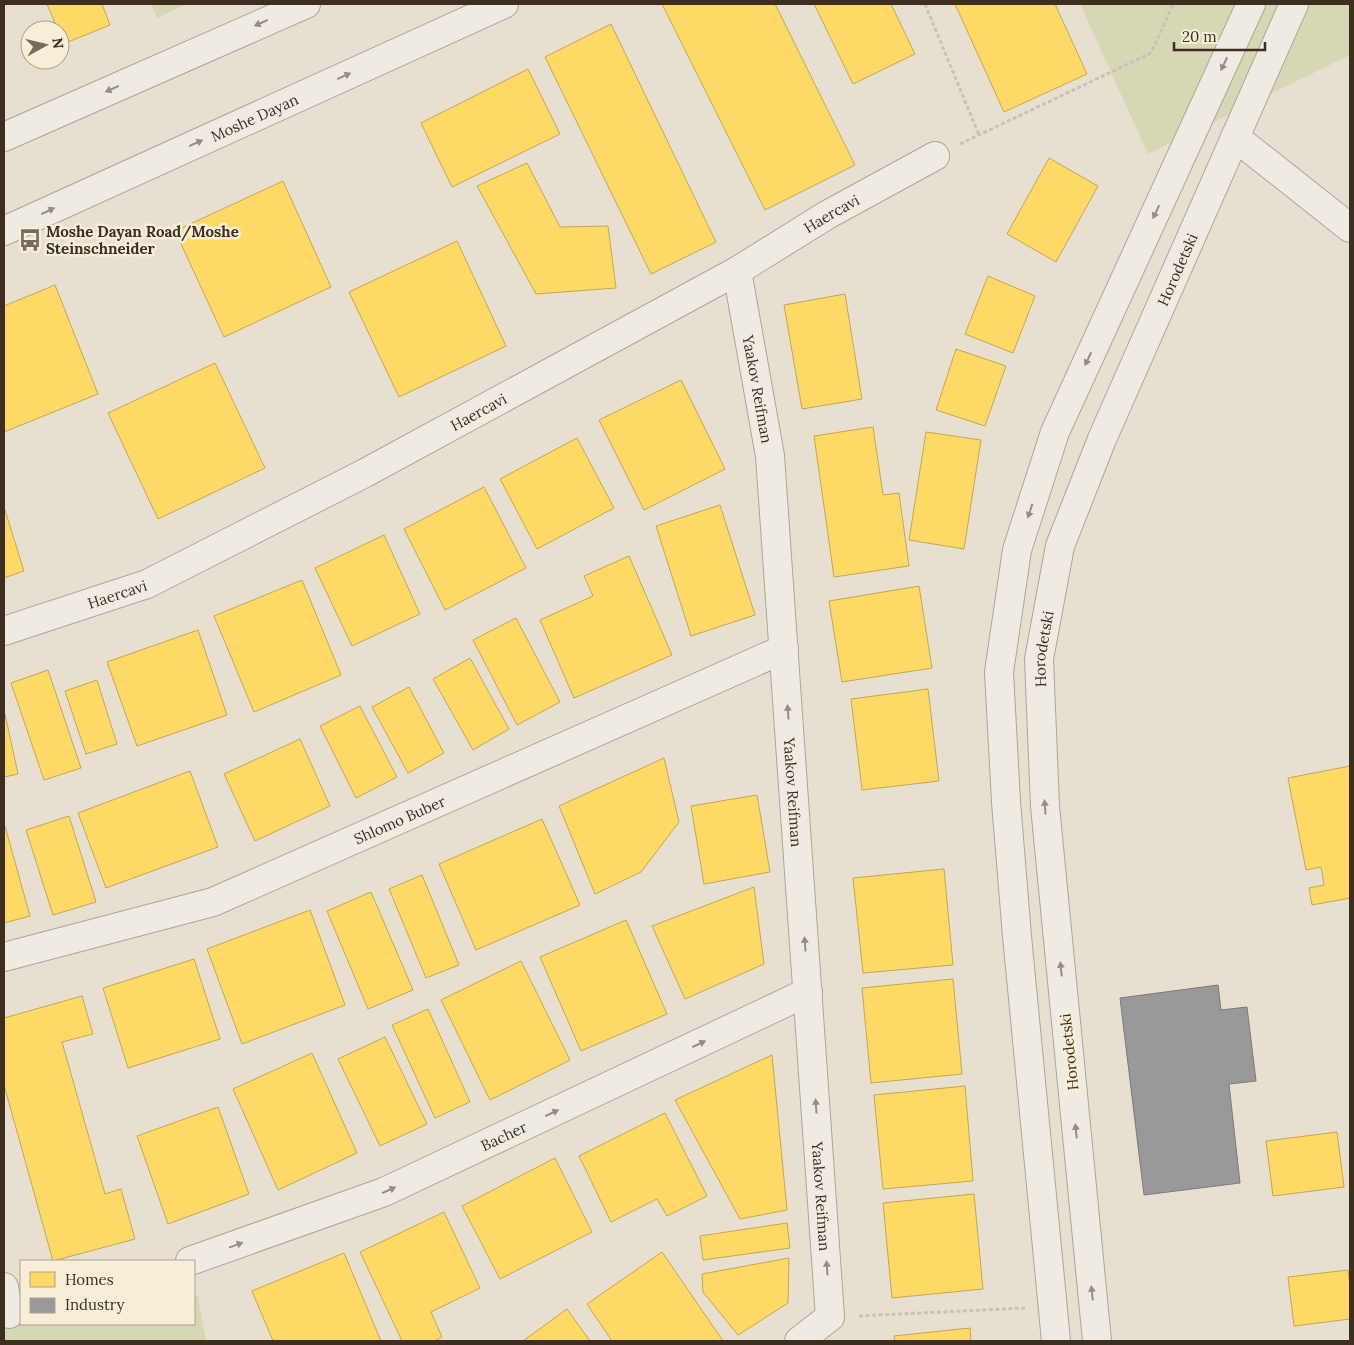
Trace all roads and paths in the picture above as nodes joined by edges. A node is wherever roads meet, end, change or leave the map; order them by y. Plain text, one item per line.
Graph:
1 (306, 4) edge
2 (504, 4) edge
3 (926, 4) edge
4 (1173, 4) edge
5 (1251, 4) edge
6 (1294, 4) edge
7 (979, 134) junction
8 (4, 137) edge
9 (1235, 137) junction
10 (934, 156) joint
11 (1350, 228) edge
12 (4, 231) edge
13 (737, 271) junction
14 (4, 631) edge
15 (784, 649) junction
16 (4, 957) edge
17 (808, 992) junction
18 (193, 1260) edge
19 (4, 1287) edge
20 (1053, 1308) junction
21 (11, 1313) edge
22 (830, 1317) junction
23 (799, 1341) edge
24 (1056, 1341) edge
25 (1097, 1341) edge

1 -> 8 street
12 -> 2 street, Moshe Dayan
3 - 7 path
4 - 7 path
5 -> 20 street
6 - 9 street, Horodetski
7 - 10 path
9 - 11 street
25 -> 9 street, Horodetski
10 - 13 street, Haercavi
13 - 14 street, Haercavi
13 - 15 street, Yaakov Reifman
15 - 16 street, Shlomo Buber
17 -> 15 street, Yaakov Reifman
18 -> 17 street, Bacher
22 -> 17 street, Yaakov Reifman
19 - 21 street
20 - 22 path
20 - 24 street
22 - 23 street

